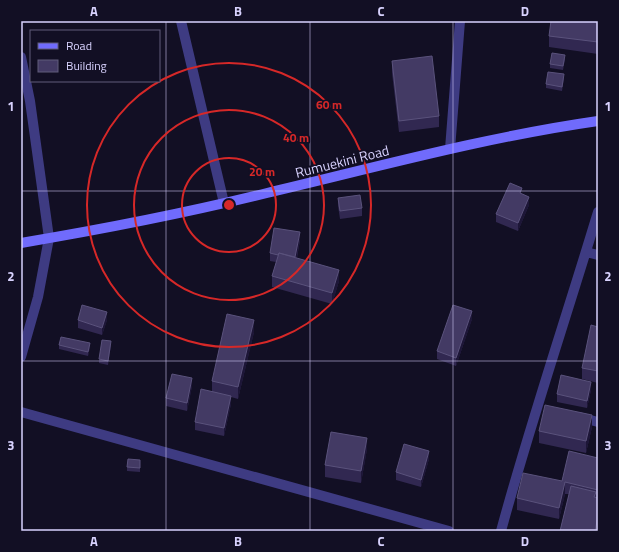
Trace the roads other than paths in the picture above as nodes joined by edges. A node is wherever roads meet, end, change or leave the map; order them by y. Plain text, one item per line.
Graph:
1 (181, 21) edge
2 (460, 21) edge
3 (21, 57) edge
4 (598, 121) edge
5 (450, 149) junction
6 (224, 203) junction
7 (598, 212) edge
8 (49, 238) junction
9 (21, 243) edge
10 (586, 252) junction
11 (598, 255) edge
12 (21, 357) edge
13 (21, 412) edge
14 (568, 414) edge
15 (598, 422) edge
16 (449, 531) edge
17 (501, 531) edge

1 - 6 street
2 - 5 street
3 - 8 street
4 - 5 street, Rumuekini Road
5 - 6 street, Rumuekini Road
6 - 8 street, Rumuekini Road
7 - 10 street
8 - 9 street, Rumuekini Road
8 - 12 street
10 - 11 street
10 - 17 street
13 - 16 street
14 - 15 street

